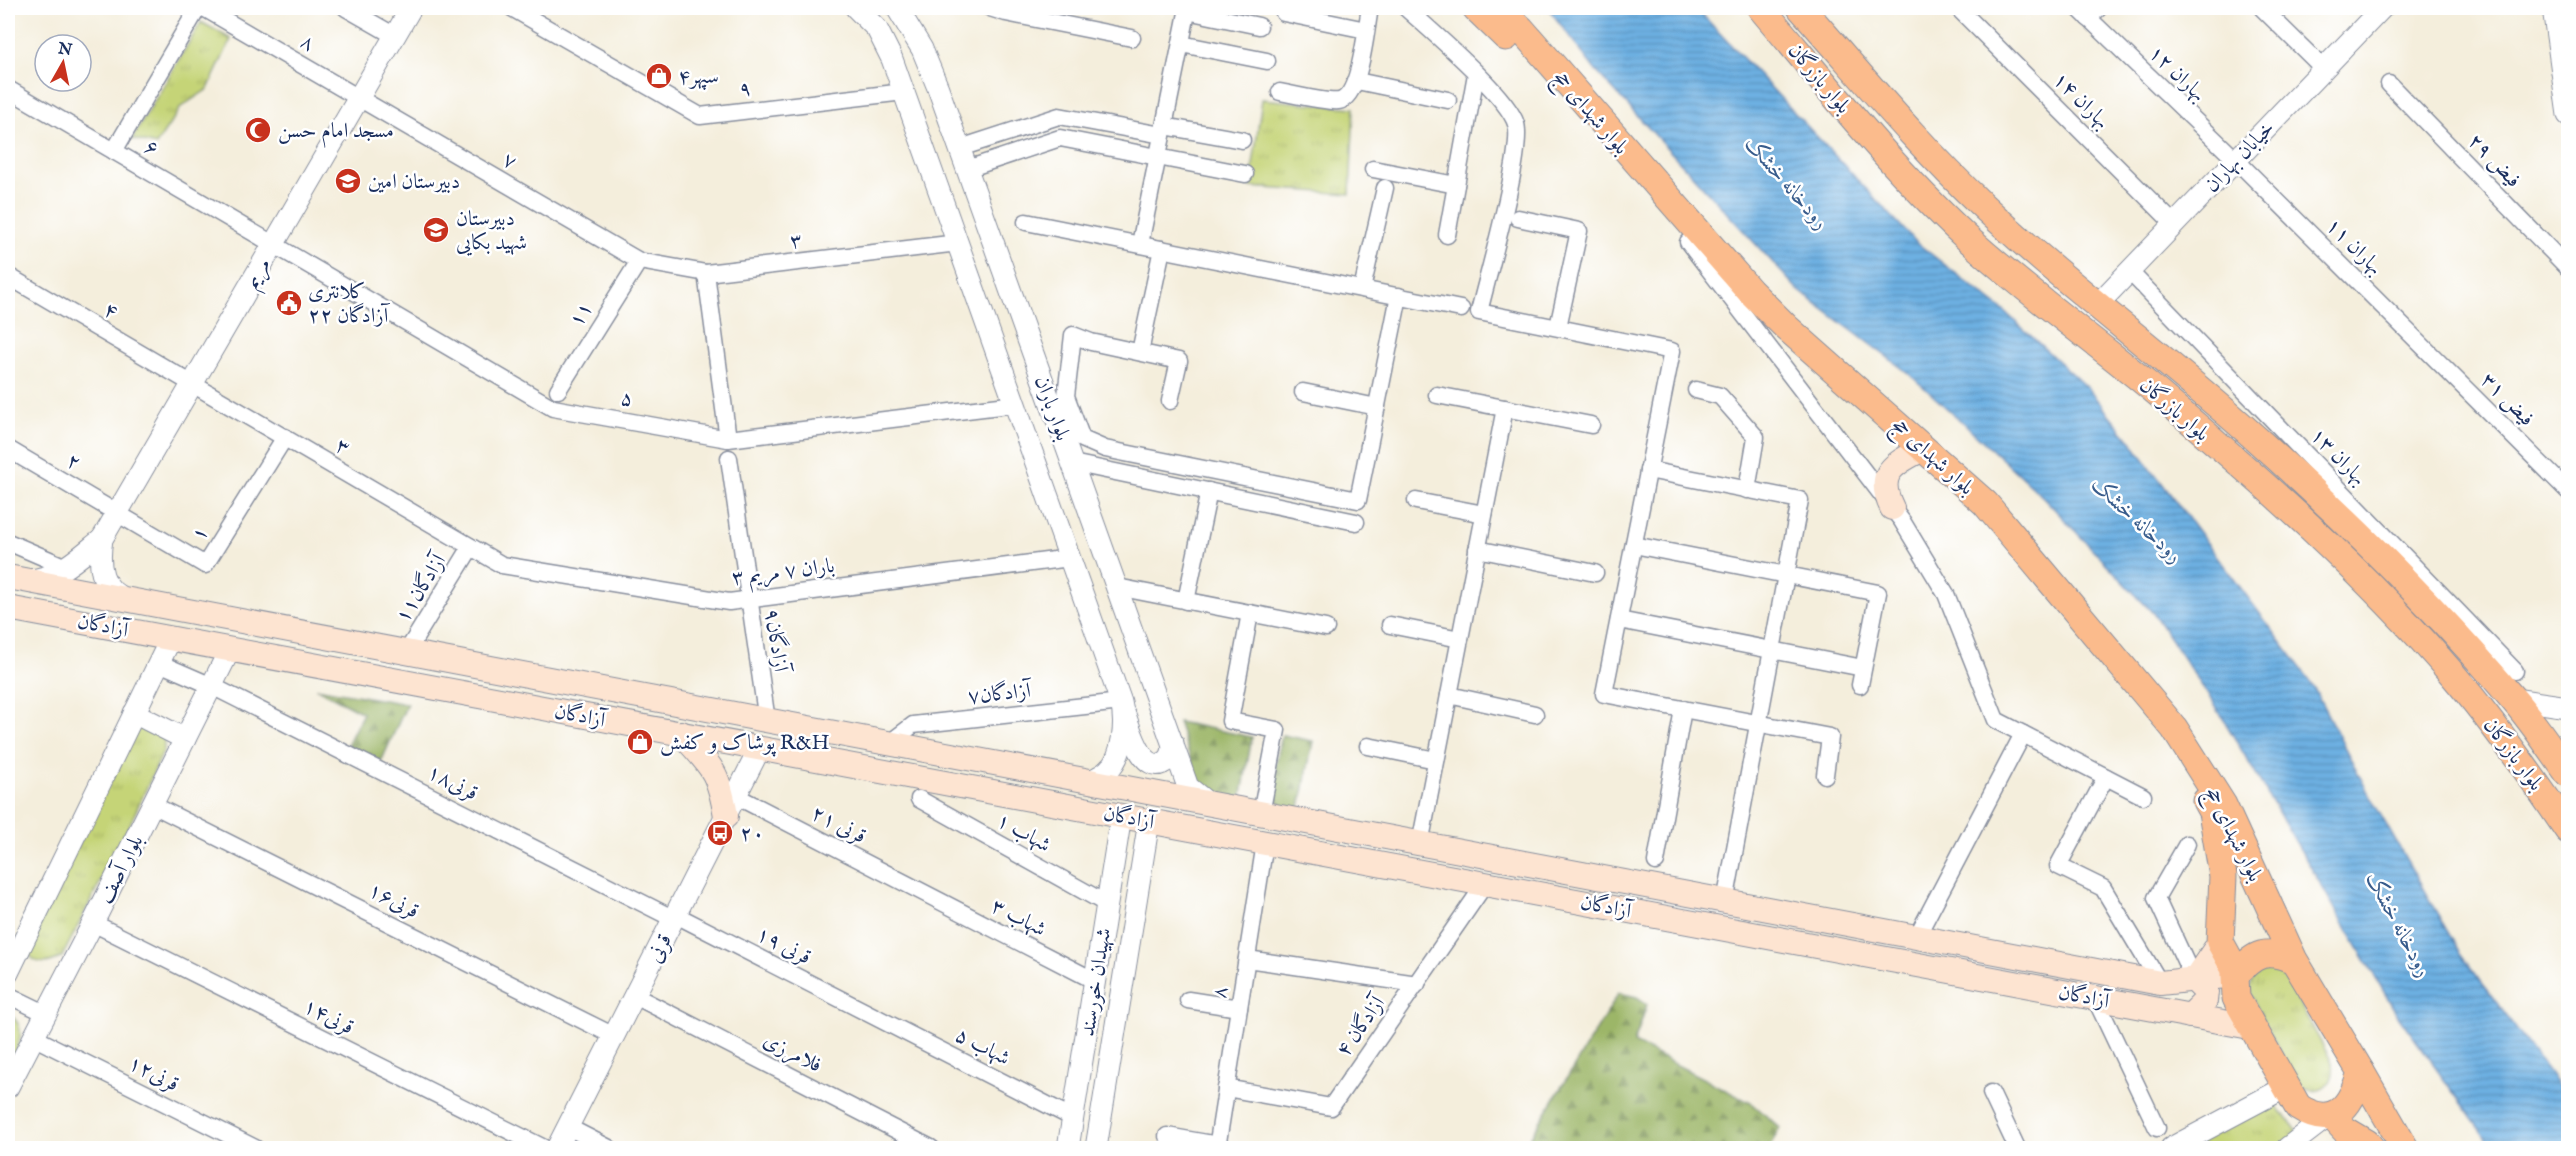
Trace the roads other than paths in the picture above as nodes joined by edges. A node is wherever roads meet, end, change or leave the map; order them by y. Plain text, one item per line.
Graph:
1 (198, 8) edge
2 (204, 8) edge
3 (346, 8) edge
4 (411, 8) edge
5 (512, 8) edge
6 (856, 8) edge
7 (897, 8) edge
8 (990, 8) edge
9 (1370, 8) edge
10 (1406, 8) edge
11 (1476, 8) edge
12 (1498, 8) edge
13 (1761, 8) edge
14 (1801, 8) edge
15 (1958, 8) edge
16 (2262, 8) edge
17 (2382, 8) edge
18 (2546, 8) edge
19 (1188, 9) edge
20 (2088, 11) edge
21 (1284, 14) dead end
22 (1259, 26) dead end
23 (1366, 30) junction
24 (395, 36) junction
25 (1132, 38) dead end
26 (1181, 44) junction
27 (1267, 61) dead end
28 (2324, 69) junction
29 (1476, 74) junction
30 (1357, 81) junction
31 (2389, 84) dead end
32 (8, 88) edge
33 (904, 92) junction
34 (1280, 92) dead end
35 (358, 98) junction
36 (1448, 100) dead end
37 (2568, 115) edge
38 (1163, 130) junction
39 (1242, 140) dead end
40 (960, 148) junction
41 (114, 151) junction
42 (1158, 156) junction
43 (2236, 160) junction
44 (967, 169) junction
45 (1373, 169) dead end
46 (1245, 174) dead end
47 (1456, 185) junction
48 (1385, 188) dead end
49 (1518, 218) dead end
50 (1026, 222) dead end
51 (2174, 224) junction
52 (1447, 235) dead end
53 (1688, 242) junction
54 (958, 243) junction
55 (274, 244) junction
56 (1140, 244) junction
57 (1162, 249) junction
58 (639, 261) junction
59 (2568, 268) edge
60 (2130, 272) junction
61 (706, 273) junction
62 (8, 276) edge
63 (1362, 289) junction
64 (1399, 296) junction
65 (2097, 305) junction
66 (1461, 309) dead end
67 (1557, 327) junction
68 (1140, 352) junction
69 (2441, 363) joint
70 (192, 383) junction
71 (558, 390) dead end
72 (1696, 390) dead end
73 (1303, 392) dead end
74 (1437, 395) dead end
75 (1170, 401) dead end
76 (1016, 404) junction
77 (1377, 407) junction
78 (1505, 408) junction
79 (1591, 425) dead end
80 (285, 437) junction
81 (728, 439) junction
82 (8, 449) edge
83 (1917, 452) junction
84 (729, 458) dead end
85 (1072, 463) junction
86 (1648, 470) junction
87 (1747, 490) junction
88 (1209, 491) junction
89 (2568, 491) edge
90 (1416, 501) dead end
91 (1892, 508) junction
92 (117, 513) junction
93 (1484, 514) junction
94 (1356, 522) dead end
95 (102, 539) junction
96 (8, 542) edge
97 (1634, 545) junction
98 (471, 547) junction
99 (1477, 549) junction
100 (1070, 558) junction
101 (66, 567) junction
102 (1594, 573) dead end
103 (1785, 575) junction
104 (14, 579) edge
105 (2402, 579) junction
106 (1117, 587) junction
107 (2380, 596) junction
108 (748, 599) junction
109 (1186, 600) junction
110 (132, 601) junction
111 (8, 608) edge
112 (1250, 613) junction
113 (1619, 620) junction
114 (1390, 625) dead end
115 (1326, 628) dead end
116 (171, 638) junction
117 (1460, 639) junction
118 (230, 649) junction
119 (1772, 650) junction
120 (406, 653) junction
121 (159, 663) junction
122 (1863, 668) junction
123 (2516, 671) dead end
124 (1860, 685) dead end
125 (212, 686) junction
126 (1449, 695) junction
127 (2514, 699) junction
128 (2568, 707) edge
129 (1123, 708) junction
130 (1683, 709) junction
131 (134, 713) junction
132 (1535, 714) dead end
133 (767, 721) junction
134 (1758, 723) junction
135 (681, 734) junction
136 (2023, 734) junction
137 (185, 739) junction
138 (1173, 743) junction
139 (888, 744) junction
140 (1368, 746) dead end
141 (760, 748) junction
142 (944, 754) junction
143 (1436, 760) junction
144 (2568, 773) edge
145 (1825, 775) dead end
146 (2106, 777) junction
147 (1091, 781) junction
148 (940, 782) junction
149 (2143, 796) dead end
150 (920, 799) dead end
151 (1209, 804) junction
152 (153, 805) junction
153 (731, 806) junction
154 (1261, 814) junction
155 (1121, 816) junction
156 (1149, 821) junction
157 (2568, 830) edge
158 (1265, 843) junction
159 (1420, 844) junction
160 (2187, 844) dead end
161 (1115, 851) junction
162 (1142, 861) junction
163 (1656, 862) dead end
164 (1558, 870) junction
165 (1485, 884) junction
166 (922, 892) joint
167 (1553, 896) junction
168 (1725, 902) junction
169 (1107, 904) junction
170 (675, 917) junction
171 (93, 923) junction
172 (1916, 938) junction
173 (2220, 942) junction
174 (1247, 959) junction
175 (2294, 960) junction
176 (8, 973) edge
177 (2236, 974) junction
178 (2194, 980) junction
179 (1095, 981) junction
180 (2160, 983) junction
181 (1417, 984) junction
182 (8, 995) edge
183 (635, 996) junction
184 (2095, 998) junction
185 (1188, 1000) dead end
186 (1239, 1008) junction
187 (45, 1013) junction
188 (872, 1015) joint
189 (2190, 1016) junction
190 (2250, 1027) junction
191 (614, 1036) junction
192 (33, 1037) junction
193 (2361, 1072) junction
194 (8, 1087) edge
195 (2286, 1087) junction
196 (1226, 1088) junction
197 (1991, 1093) dead end
198 (2329, 1117) junction
199 (1073, 1118) junction
200 (568, 1127) junction
201 (2157, 1128) dead end
202 (1167, 1136) dead end
203 (1217, 1147) edge
204 (255, 1149) edge
205 (544, 1149) edge
206 (557, 1149) edge
207 (609, 1149) edge
208 (931, 1149) edge
209 (1068, 1149) edge
210 (1096, 1149) edge
211 (2017, 1149) edge
212 (2172, 1149) edge
213 (2287, 1149) edge
214 (2372, 1149) edge
215 (2405, 1149) edge

1 - 41 street
2 - 35 street, ۸
3 - 24 street
4 - 24 street, مریم
5 - 33 street, ۹
6 - 33 street, بلوار باران
7 - 40 street, بلوار باران
8 - 25 street
9 - 23 street
10 - 29 street
11 - 53 main road, بلوار شهدای حج
12 - 175 main road, بلوار شهدای حج
13 - 107 main road, بلوار بازرگان
14 - 65 main road, بلوار بازرگان
15 - 51 street, بهاران ۱۴
16 - 28 street
17 - 28 street, خیابان بهاران
18 - 37 street
19 - 22 street
19 - 26 street
20 - 43 street, بهاران ۱۲
21 - 23 street
23 - 30 street
24 - 35 street, مریم
26 - 27 street
26 - 38 street
28 - 43 street, خیابان بهاران
29 - 47 street
29 - 67 street
30 - 34 street
30 - 36 street
31 - 59 street, فیض ۲۹
32 - 41 street, ۶
33 - 54 street, بلوار باران
35 - 55 street, مریم
35 - 58 street, ۷
38 - 39 street
38 - 40 street
38 - 42 street
40 - 44 street, بلوار باران
41 - 55 street, ۶
42 - 44 street
42 - 46 street
42 - 56 street
43 - 51 street, خیابان بهاران
43 - 69 street, بهاران ۱۱
44 - 85 street, بلوار باران
45 - 47 street
47 - 52 street
48 - 63 street
49 - 67 street
50 - 56 street
51 - 60 street, خیابان بهاران
53 - 83 main road, بلوار شهدای حج
53 - 91 street
54 - 61 street, ۳
54 - 76 street, بلوار باران
55 - 70 street, مریم
55 - 81 street, ۵
56 - 57 street
57 - 63 street
57 - 68 street
58 - 61 street, ۳
58 - 71 street, ۱۱
60 - 65 street, خیابان بهاران
60 - 123 street, بهاران ۱۳
61 - 81 street
62 - 70 street, ۴
63 - 64 street
64 - 66 street
64 - 77 street
65 - 105 main road, بلوار بازرگان
67 - 86 street
68 - 75 street
68 - 77 street
69 - 89 street, فیض ۳۱
70 - 80 street, ۳
70 - 92 street, مریم
72 - 87 street
73 - 77 street
74 - 78 street
76 - 81 street, ۵
76 - 100 street, بلوار باران
78 - 79 street
78 - 93 street
80 - 92 street, ۱
80 - 98 street, ۳
82 - 92 street, ۲
83 - 91 main road
83 - 173 main road, بلوار شهدای حج
84 - 108 street, آزادگان۹
85 - 88 street
85 - 106 street, بلوار باران
86 - 87 street
86 - 97 street
87 - 103 street
88 - 94 street
88 - 109 street
90 - 93 street
91 - 136 street
92 - 95 street, مریم
93 - 99 street
95 - 101 street
95 - 110 street
96 - 101 street
97 - 103 street
97 - 113 street
98 - 108 street, باران ۷ مریم ۳
98 - 120 street, آزادگان۱۱
99 - 102 street
99 - 117 street
100 - 108 street, باران ۷ مریم ۳
100 - 129 street, بلوار باران
101 - 104 street
103 - 119 street
103 - 122 street
104 - 110 main road, آزادگان
105 - 107 main road
105 - 127 main road, بلوار بازرگان
106 - 109 street
106 - 138 street, بلوار باران
107 - 157 main road, بلوار بازرگان
108 - 133 street, آزادگان۹
109 - 112 street
110 - 120 main road, آزادگان
111 - 116 main road, آزادگان
112 - 115 street
112 - 154 street
113 - 119 street
113 - 130 street
114 - 117 street
116 - 118 main road, آزادگان
116 - 121 street
117 - 126 street
118 - 125 street, بلوار آصف
118 - 135 main road, آزادگان
119 - 122 street
119 - 134 street
120 - 133 main road, آزادگان
121 - 125 street, قرنی۱۸
121 - 131 street
122 - 124 street
125 - 137 street, بلوار آصف
125 - 170 street, قرنی۱۸
126 - 132 street
126 - 143 street
127 - 128 street
127 - 144 main road, بلوار بازرگان
129 - 138 street
129 - 139 street, آزادگان۷
129 - 147 street, بلوار باران
130 - 134 street
130 - 163 street
131 - 137 street
131 - 176 street
133 - 139 main road, آزادگان
134 - 145 street
134 - 168 street
135 - 141 main road, آزادگان
135 - 153 main road
136 - 146 street
136 - 172 street
137 - 152 street, بلوار آصف
138 - 151 street, بلوار باران
139 - 142 main road, آزادگان
140 - 143 street
141 - 148 main road, آزادگان
141 - 153 street, قرنی
142 - 147 main road, آزادگان
142 - 148 main road
143 - 159 street
146 - 149 street
146 - 180 street
147 - 151 main road, آزادگان
148 - 155 main road, آزادگان
150 - 169 street, شهاب ۱
151 - 154 main road, آزادگان
152 - 171 street, بلوار آصف
152 - 191 street, قرنی۱۶
153 - 166 street, قرنی ۲۱
153 - 170 street, قرنی
154 - 159 main road, آزادگان
155 - 156 main road, آزادگان
155 - 161 street, شهیدان خورسند
156 - 158 main road, آزادگان
156 - 162 street, شهیدان خورسند
158 - 165 main road, آزادگان
158 - 174 street, ۸
159 - 164 main road, آزادگان
160 - 178 street
161 - 162 street
161 - 169 street, شهیدان خورسند
162 - 210 street, شهیدان خورسند
164 - 167 main road
164 - 168 main road, آزادگان
165 - 167 main road, آزادگان
165 - 181 street, آزادگان ۴
166 - 179 street, شهاب ۳
167 - 184 main road, آزادگان
168 - 172 main road, آزادگان
169 - 179 street, شهیدان خورسند
170 - 183 street, قرنی
170 - 188 street, قرنی ۱۹
171 - 187 street, بلوار آصف
171 - 205 street, قرنی۱۴
172 - 180 main road, آزادگان
173 - 177 main road
173 - 178 main road
174 - 181 street
174 - 186 street, ۸
175 - 177 main road
175 - 193 main road, بلوار شهدای حج
177 - 178 main road, آزادگان
177 - 190 main road
178 - 180 main road, آزادگان
178 - 189 main road
179 - 199 street, شهیدان خورسند
181 - 196 street, آزادگان ۴
182 - 187 street
183 - 191 street, قرنی
183 - 208 street, فلامرزی
184 - 189 main road, آزادگان
184 - 201 street
185 - 186 street
186 - 196 street, ۸
187 - 192 street, بلوار آصف
188 - 199 street, شهاب ۵
189 - 190 main road, آزادگان
190 - 195 main road
191 - 200 street, قرنی
192 - 194 street, بلوار آصف
192 - 204 street, قرنی۱۲
193 - 198 main road
193 - 215 main road, بلوار شهدای حج
195 - 198 main road
195 - 212 street
196 - 203 street, ۸
197 - 211 street
198 - 213 street
198 - 214 main road
199 - 209 street, شهیدان خورسند
200 - 206 street, قرنی
200 - 207 street
202 - 203 street

